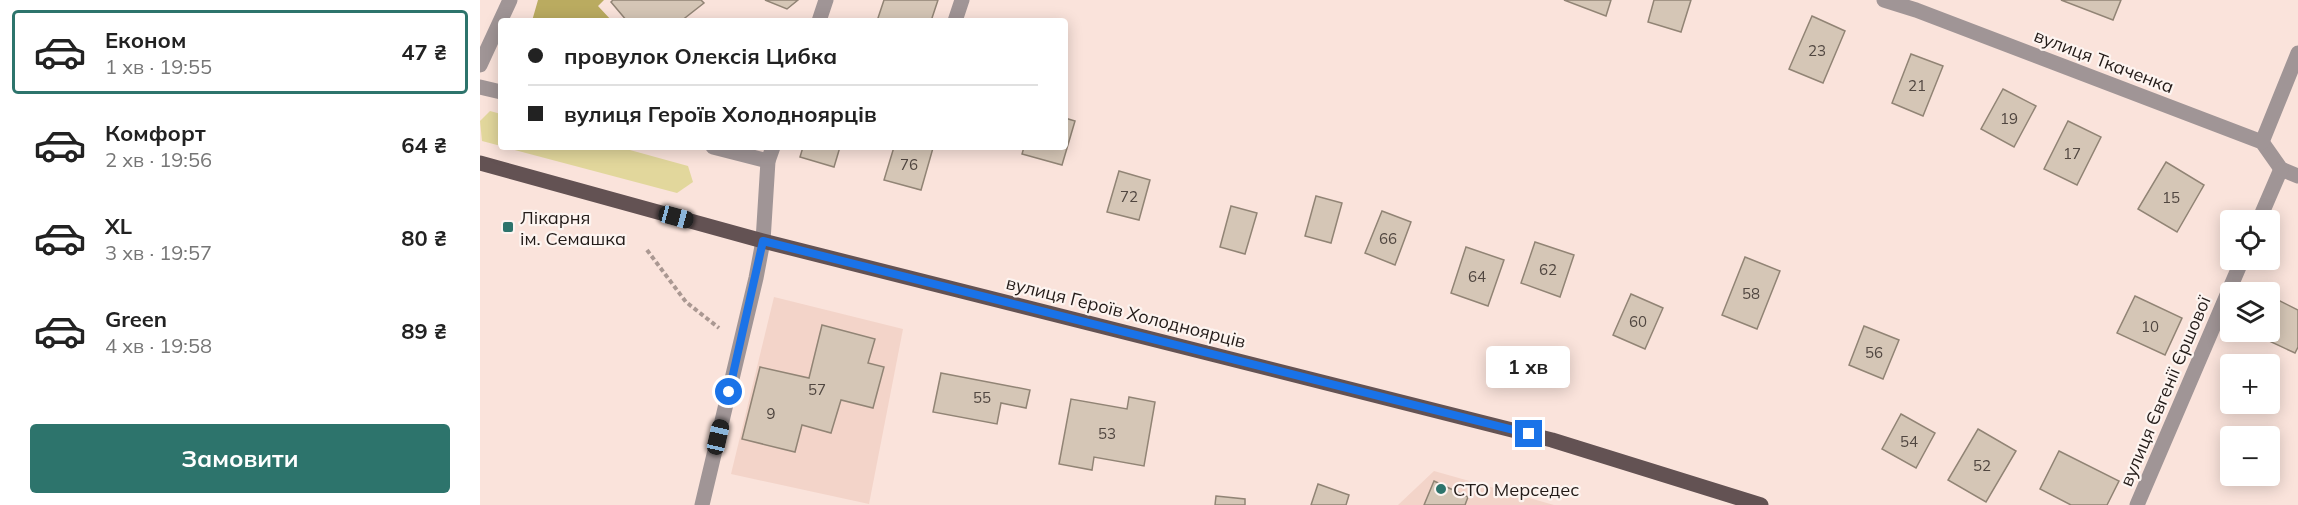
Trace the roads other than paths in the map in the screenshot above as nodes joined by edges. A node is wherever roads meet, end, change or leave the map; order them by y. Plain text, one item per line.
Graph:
1 (510, 0) edge
2 (826, 0) edge
3 (962, 0) edge
4 (1884, 0) edge
5 (502, 18) edge
6 (820, 18) edge
7 (957, 18) edge
8 (498, 26) edge
9 (2298, 53) edge
10 (480, 65) edge
11 (480, 87) edge
12 (498, 91) edge
13 (2262, 142) junction
14 (738, 150) edge
15 (771, 154) edge
16 (480, 163) edge
17 (2281, 169) junction
18 (2298, 176) edge
19 (2263, 210) edge
20 (763, 241) junction
21 (2238, 270) edge
22 (702, 505) edge
23 (1761, 505) edge
24 (2137, 505) edge

1 - 5 street
2 - 6 street
3 - 7 street
4 - 13 street, вулиця Ткаченка
8 - 10 street
9 - 13 street
11 - 12 street
13 - 17 street
14 - 15 street
15 - 20 street
16 - 20 main road, вулиця Героїв Холодноярців
17 - 18 street
17 - 19 street
20 - 22 street
20 - 23 main road, вулиця Героїв Холодноярців
21 - 24 street, вулиця Євгенії Єршової

